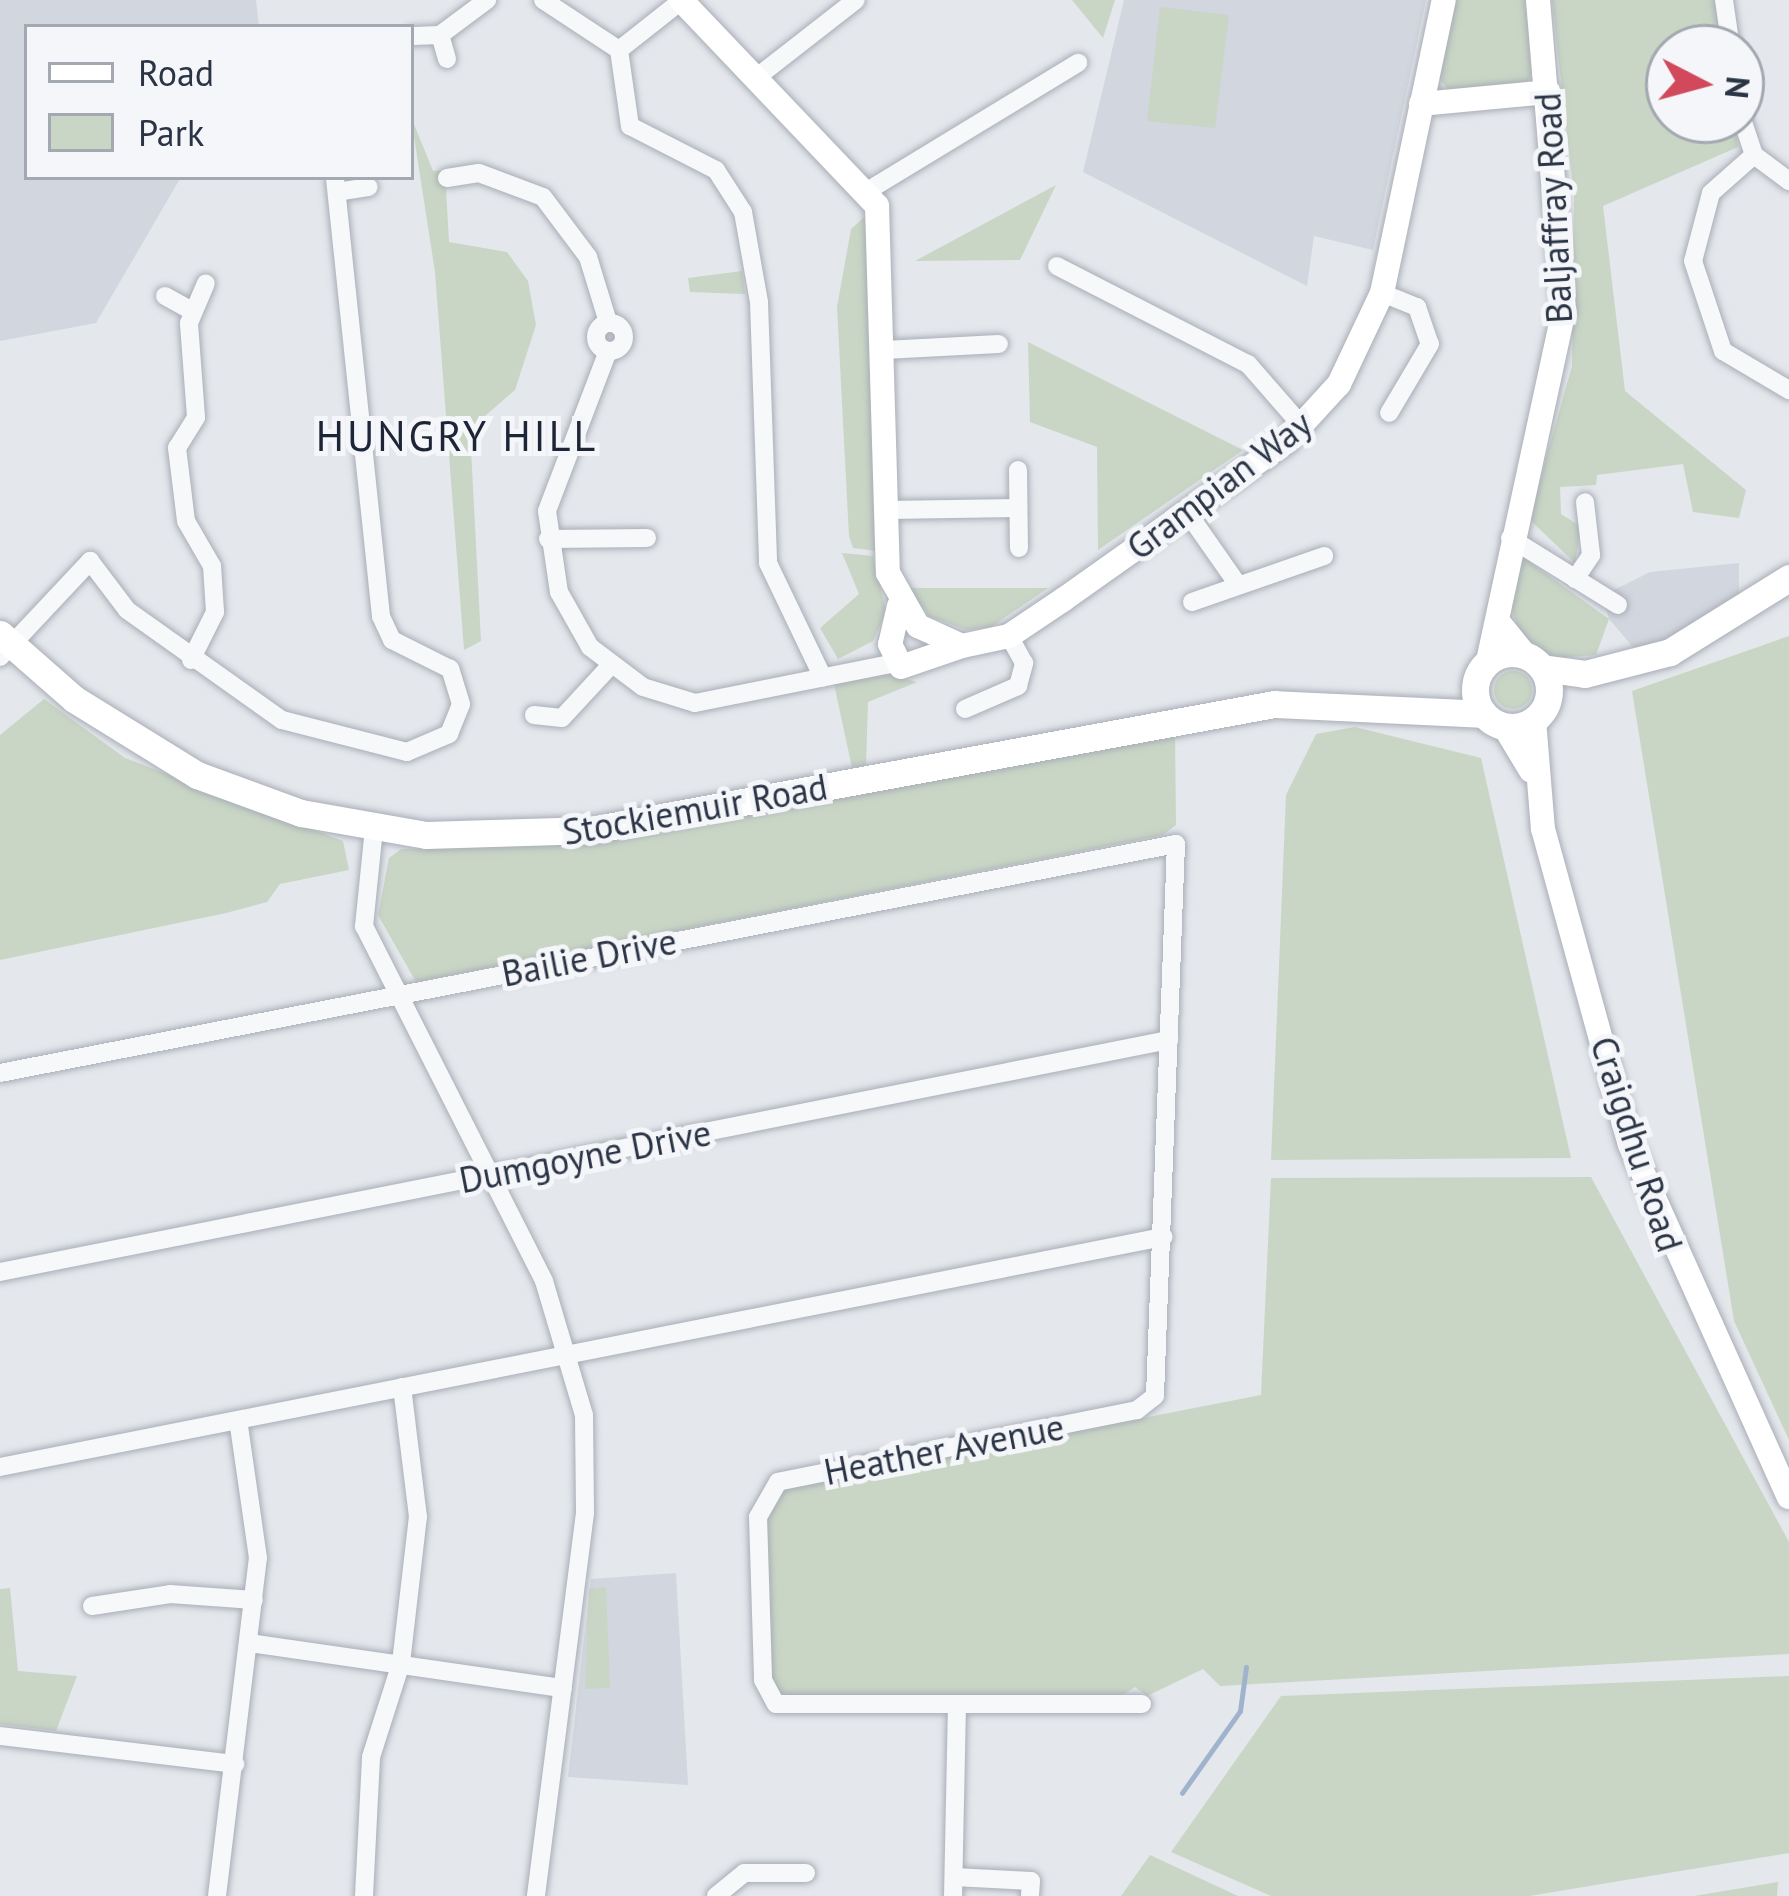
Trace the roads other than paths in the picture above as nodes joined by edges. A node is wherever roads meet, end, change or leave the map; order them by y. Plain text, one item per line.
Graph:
1 (487, 0) edge
2 (543, 0) edge
3 (681, 0) edge
4 (856, 0) edge
5 (1444, 0) edge
6 (1538, 0) edge
7 (440, 35) junction
8 (414, 36) edge
9 (619, 50) junction
10 (447, 59) dead end
11 (1078, 63) dead end
12 (757, 77) junction
13 (1548, 92) junction
14 (1421, 104) junction
15 (1751, 144) edge
16 (479, 152) dead end
17 (1754, 154) junction
18 (478, 173) junction
19 (447, 178) dead end
20 (1789, 181) edge
21 (336, 184) edge
22 (369, 188) dead end
23 (869, 190) junction
24 (1057, 266) dead end
25 (206, 283) dead end
26 (1382, 293) junction
27 (165, 296) dead end
28 (192, 310) junction
29 (999, 344) dead end
30 (884, 350) junction
31 (1789, 389) edge
32 (1388, 413) dead end
33 (1303, 427) junction
34 (1018, 470) dead end
35 (1585, 502) dead end
36 (1018, 508) junction
37 (886, 510) junction
38 (1187, 512) junction
39 (647, 538) dead end
40 (1510, 538) junction
41 (548, 539) junction
42 (617, 546) junction
43 (1019, 548) dead end
44 (1324, 556) dead end
45 (623, 568) dead end
46 (1789, 578) edge
47 (1575, 579) junction
48 (1237, 582) junction
49 (1192, 602) dead end
50 (1618, 605) dead end
51 (1500, 624) junction
52 (1009, 636) junction
53 (900, 644) junction
54 (4, 645) edge
55 (962, 646) junction
56 (191, 659) junction
57 (931, 660) junction
58 (1533, 661) junction
59 (610, 666) junction
60 (1482, 670) junction
61 (1585, 674) junction
62 (823, 678) junction
63 (1438, 704) junction
64 (965, 709) dead end
65 (1541, 709) junction
66 (535, 715) dead end
67 (562, 718) junction
68 (1494, 720) junction
69 (568, 737) dead end
70 (1532, 773) junction
71 (374, 828) junction
72 (1176, 844) joint
73 (398, 994) junction
74 (1169, 1040) junction
75 (0, 1072) edge
76 (490, 1175) junction
77 (1163, 1237) junction
78 (0, 1272) edge
79 (571, 1353) junction
80 (402, 1387) junction
81 (238, 1420) junction
82 (0, 1467) edge
83 (1789, 1497) edge
84 (254, 1600) junction
85 (92, 1606) dead end
86 (249, 1643) junction
87 (400, 1663) junction
88 (563, 1688) junction
89 (1142, 1704) dead end
90 (957, 1707) junction
91 (0, 1736) edge
92 (235, 1764) junction
93 (806, 1873) dead end
94 (954, 1887) edge
95 (217, 1896) edge
96 (364, 1896) edge
97 (536, 1896) edge
98 (716, 1896) edge
99 (1030, 1896) edge

1 - 7 street
2 - 9 street
3 - 9 street
3 - 12 street
4 - 12 street
5 - 14 street, Grampian Way
6 - 13 street, Baljaffray Road
7 - 8 street
7 - 10 street
9 - 62 street
11 - 23 street
12 - 23 street
13 - 14 street
13 - 40 street, Baljaffray Road
14 - 26 street, Grampian Way
15 - 17 street
16 - 18 street
17 - 20 street
17 - 31 street
18 - 19 street
18 - 41 street
21 - 22 street
21 - 56 street
23 - 30 street
24 - 33 street
25 - 28 street
26 - 32 street
26 - 33 street, Grampian Way
27 - 28 street
28 - 56 street
29 - 30 street
30 - 37 street
33 - 38 street, Grampian Way
34 - 36 street
35 - 47 street
36 - 37 street
36 - 43 street
37 - 53 street
38 - 48 street
38 - 52 street, Grampian Way
39 - 42 street
40 - 47 street
40 - 51 street, Baljaffray Road
41 - 42 street
41 - 59 street
42 - 45 street
44 - 48 street
46 - 61 main road
47 - 50 street
48 - 49 street
51 - 58 street
51 - 60 street, Baljaffray Road
52 - 55 street, Grampian Way
52 - 64 street
53 - 55 street
53 - 57 street
53 - 57 street, Grampian Way
53 - 62 street
54 - 56 street
54 - 71 main road, Stockiemuir Road
55 - 57 street, Grampian Way
58 - 60 main road
58 - 61 main road
58 - 65 main road
59 - 62 street
59 - 67 street
60 - 63 main road
60 - 68 main road
61 - 65 main road
63 - 68 main road, Stockiemuir Road
63 - 71 main road, Stockiemuir Road
65 - 68 main road
65 - 70 street, Craigdhu Road
66 - 67 street
67 - 69 street
68 - 70 street, Craigdhu Road
70 - 83 street, Craigdhu Road
71 - 73 street
72 - 73 street, Bailie Drive
72 - 74 street, Heather Avenue
73 - 75 street, Bailie Drive
73 - 76 street
74 - 76 street, Dumgoyne Drive
74 - 77 street, Heather Avenue
76 - 78 street, Dumgoyne Drive
76 - 79 street
77 - 79 street
77 - 90 street, Heather Avenue
79 - 80 street
79 - 88 street
80 - 81 street
80 - 87 street
81 - 82 street
81 - 84 street
84 - 85 street
84 - 86 street
86 - 87 street
86 - 92 street
87 - 88 street
87 - 96 street
88 - 97 street
89 - 90 street, Heather Avenue
90 - 94 street
91 - 92 street
92 - 95 street
93 - 98 street
94 - 99 street

